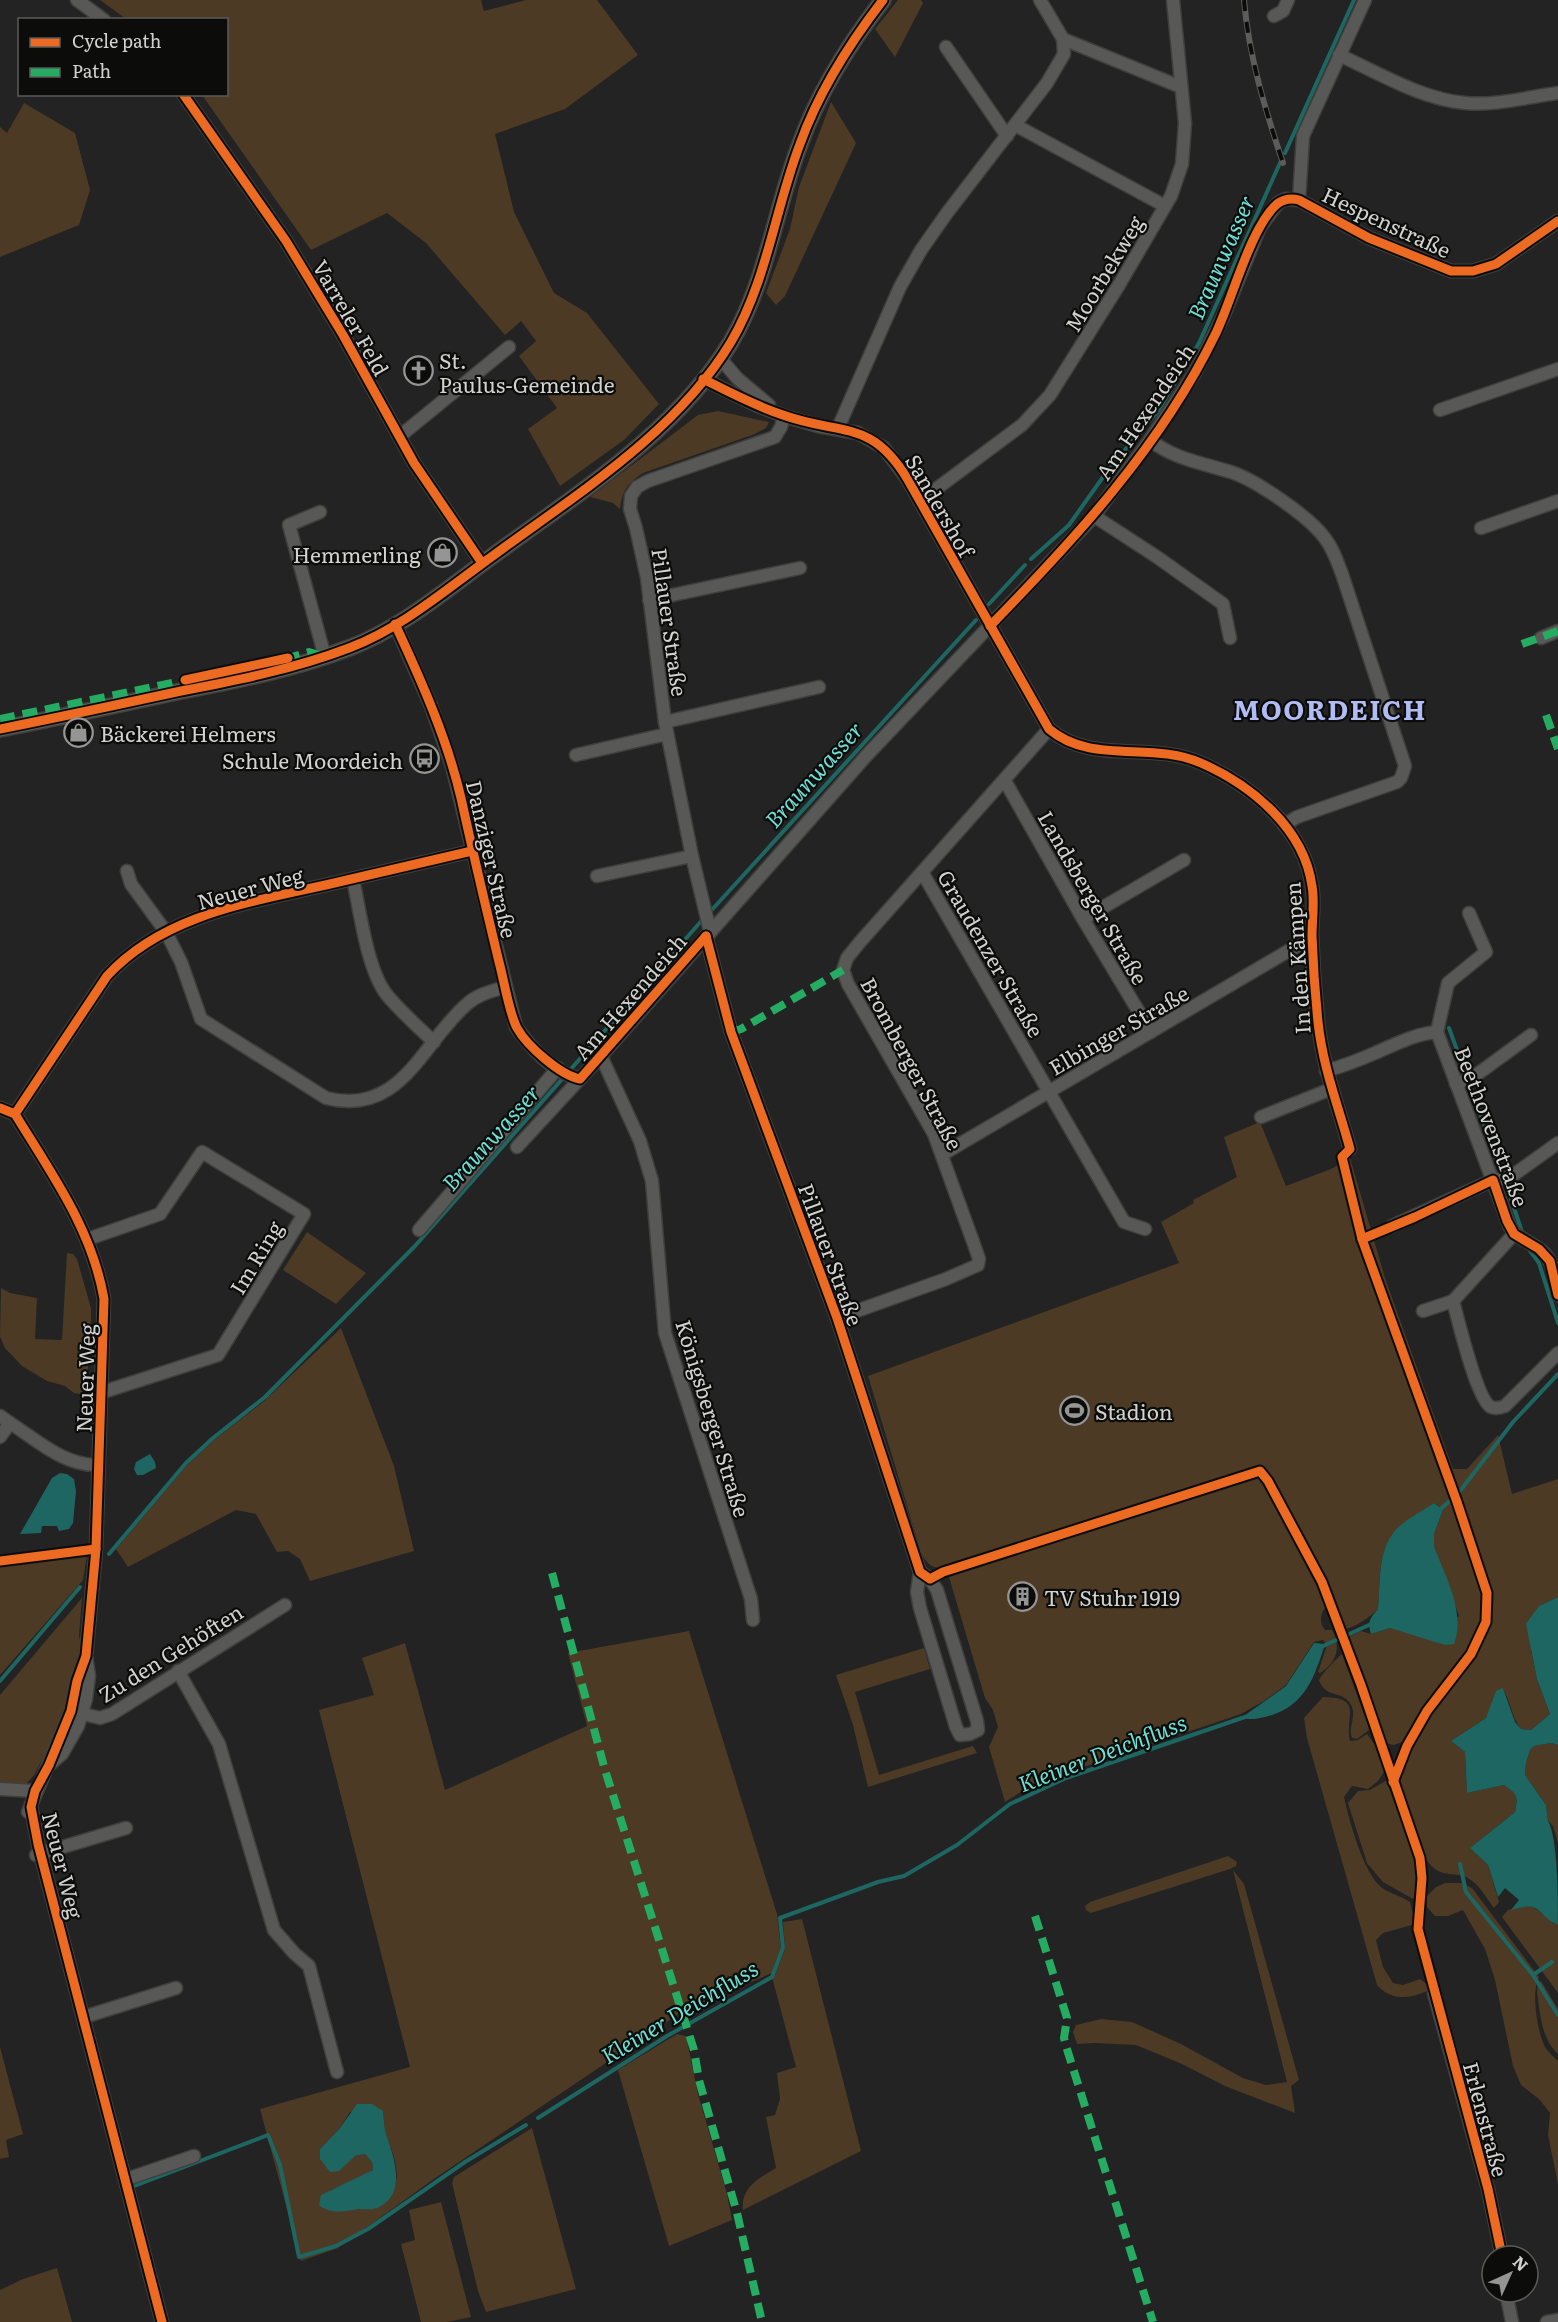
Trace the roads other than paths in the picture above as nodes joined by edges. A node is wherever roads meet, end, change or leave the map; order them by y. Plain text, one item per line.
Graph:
1 (77, 0) edge
2 (883, 0) edge
3 (1040, 0) edge
4 (1173, 0) edge
5 (1288, 0) edge
6 (1365, 0) edge
7 (1274, 16) dead end
8 (101, 18) edge
9 (1064, 39) junction
10 (946, 47) dead end
11 (1339, 55) junction
12 (1181, 87) junction
13 (1558, 93) edge
14 (184, 96) edge
15 (1015, 125) junction
16 (1007, 136) junction
17 (1297, 199) junction
18 (1165, 206) junction
19 (1558, 221) edge
20 (509, 347) dead end
21 (720, 358) junction
22 (1558, 369) edge
23 (703, 379) junction
24 (1440, 410) dead end
25 (784, 416) junction
26 (838, 428) junction
27 (400, 436) junction
28 (1150, 440) junction
29 (920, 501) junction
30 (1558, 501) edge
31 (320, 512) dead end
32 (1094, 516) junction
33 (1481, 528) dead end
34 (482, 563) junction
35 (800, 568) dead end
36 (649, 600) junction
37 (395, 624) junction
38 (990, 626) junction
39 (1558, 632) edge
40 (1230, 638) dead end
41 (1541, 638) dead end
42 (325, 657) junction
43 (819, 687) dead end
44 (666, 728) junction
45 (0, 729) edge
46 (1049, 729) junction
47 (576, 755) dead end
48 (1005, 781) junction
49 (1284, 825) junction
50 (472, 851) junction
51 (692, 856) junction
52 (1184, 860) dead end
53 (127, 871) dead end
54 (922, 872) junction
55 (597, 876) dead end
56 (353, 879) junction
57 (1469, 913) dead end
58 (1083, 919) junction
59 (708, 931) junction
60 (166, 932) junction
61 (1312, 937) junction
62 (505, 987) junction
63 (1151, 1032) junction
64 (1437, 1032) junction
65 (1531, 1035) dead end
66 (434, 1042) junction
67 (601, 1056) junction
68 (558, 1068) junction
69 (1326, 1071) junction
70 (576, 1078) junction
71 (1464, 1081) junction
72 (1331, 1089) junction
73 (1049, 1091) junction
74 (0, 1108) edge
75 (15, 1114) junction
76 (1261, 1117) dead end
77 (1558, 1143) edge
78 (517, 1147) dead end
79 (1350, 1149) dead end
80 (942, 1154) junction
81 (1492, 1180) junction
82 (1392, 1226) dead end
83 (1145, 1229) dead end
84 (419, 1230) dead end
85 (1517, 1235) junction
86 (88, 1239) junction
87 (1556, 1271) edge
88 (1558, 1295) edge
89 (1453, 1301) junction
90 (1423, 1311) dead end
91 (837, 1318) junction
92 (1558, 1353) edge
93 (103, 1392) junction
94 (5, 1419) edge
95 (0, 1437) edge
96 (98, 1465) junction
97 (920, 1572) junction
98 (285, 1605) dead end
99 (753, 1620) dead end
100 (178, 1671) junction
101 (76, 1712) junction
102 (0, 1789) edge
103 (35, 1791) junction
104 (126, 1828) dead end
105 (38, 1854) junction
106 (176, 1988) dead end
107 (1434, 1993) dead end
108 (84, 2017) junction
109 (337, 2072) dead end
110 (194, 2156) dead end
111 (128, 2185) junction
112 (1499, 2244) edge
113 (1508, 2304) edge
114 (1558, 2320) edge
115 (162, 2322) edge
116 (1512, 2322) edge
117 (1546, 2322) edge

1 - 8 street
2 - 21 main road
3 - 9 street
4 - 12 street, Moorbekweg
5 - 7 street
6 - 11 street
9 - 12 street
9 - 15 street
10 - 16 street
11 - 13 street
11 - 17 street
12 - 18 street, Moorbekweg
14 - 27 street, Varreler Feld
15 - 16 street
15 - 18 street
16 - 26 street
17 - 19 street, Hespenstraße
17 - 28 street, Am Hexendeich
18 - 29 street, Moorbekweg
20 - 27 street
21 - 23 main road
21 - 25 street, Sandershof
22 - 24 street
23 - 25 street, Sandershof
23 - 34 main road
25 - 26 street, Sandershof
25 - 36 street, Pillauer Straße
26 - 29 street, Sandershof
27 - 34 street, Varreler Feld
28 - 32 street, Am Hexendeich
28 - 49 street
29 - 38 street, Sandershof
30 - 33 street
31 - 42 street
32 - 38 street, Am Hexendeich
32 - 40 street
34 - 37 main road
35 - 36 street
36 - 44 street, Pillauer Straße
37 - 42 main road
37 - 50 street, Danziger Straße
38 - 46 street
38 - 59 street, Am Hexendeich
39 - 41 street
42 - 45 main road
43 - 44 street
44 - 47 street
44 - 51 street, Pillauer Straße
46 - 48 street, Bromberger Straße
46 - 49 street, In den Kämpen
48 - 54 street, Bromberger Straße
48 - 58 street, Landsberger Straße
49 - 61 street, In den Kämpen
50 - 56 street, Neuer Weg
50 - 62 street, Danziger Straße
51 - 55 street
51 - 59 street, Pillauer Straße
52 - 58 street
53 - 60 street
54 - 73 street, Graudenzer Straße
54 - 80 street, Bromberger Straße
56 - 60 street, Neuer Weg
56 - 66 street
57 - 64 street
58 - 63 street, Landsberger Straße
59 - 67 street, Am Hexendeich
59 - 91 street, Pillauer Straße
60 - 66 street
60 - 75 street, Neuer Weg
61 - 63 street, Elbinger Straße
61 - 69 street, In den Kämpen
62 - 66 street
62 - 68 street, Danziger Straße
63 - 73 street, Elbinger Straße
64 - 69 street, Beethovenstraße
64 - 71 street, Beethovenstraße
65 - 71 street
67 - 70 street, Am Hexendeich
67 - 99 street, Königsberger Straße
68 - 70 street, Danziger Straße
68 - 84 street
69 - 72 street, In den Kämpen
70 - 78 street, Am Hexendeich
71 - 81 street, Beethovenstraße
72 - 76 street
72 - 79 street, In den Kämpen
73 - 80 street, Elbinger Straße
73 - 83 street, Graudenzer Straße
74 - 75 street
75 - 86 street, Neuer Weg
77 - 81 street
80 - 91 street, Bromberger Straße
81 - 82 street
81 - 85 street, Beethovenstraße
85 - 87 street, Beethovenstraße
85 - 89 street
86 - 93 street, Neuer Weg
86 - 93 street, Im Ring
87 - 88 street, Beethovenstraße
89 - 90 street
89 - 92 street
91 - 97 street, Pillauer Straße
93 - 96 street, Neuer Weg
94 - 95 street
94 - 96 street
96 - 101 street, Neuer Weg
97 - 97 street, Pillauer Straße
98 - 100 street, Zu den Gehöften
100 - 101 street, Zu den Gehöften
100 - 109 street
101 - 103 street, Neuer Weg
102 - 103 street, Neuer Weg
103 - 105 street, Neuer Weg
104 - 105 street, Neuer Weg
105 - 108 street, Neuer Weg
106 - 108 street
107 - 112 street, Erlenstraße
108 - 111 street, Neuer Weg
110 - 111 street
111 - 115 street, Neuer Weg
113 - 116 street
114 - 117 street

